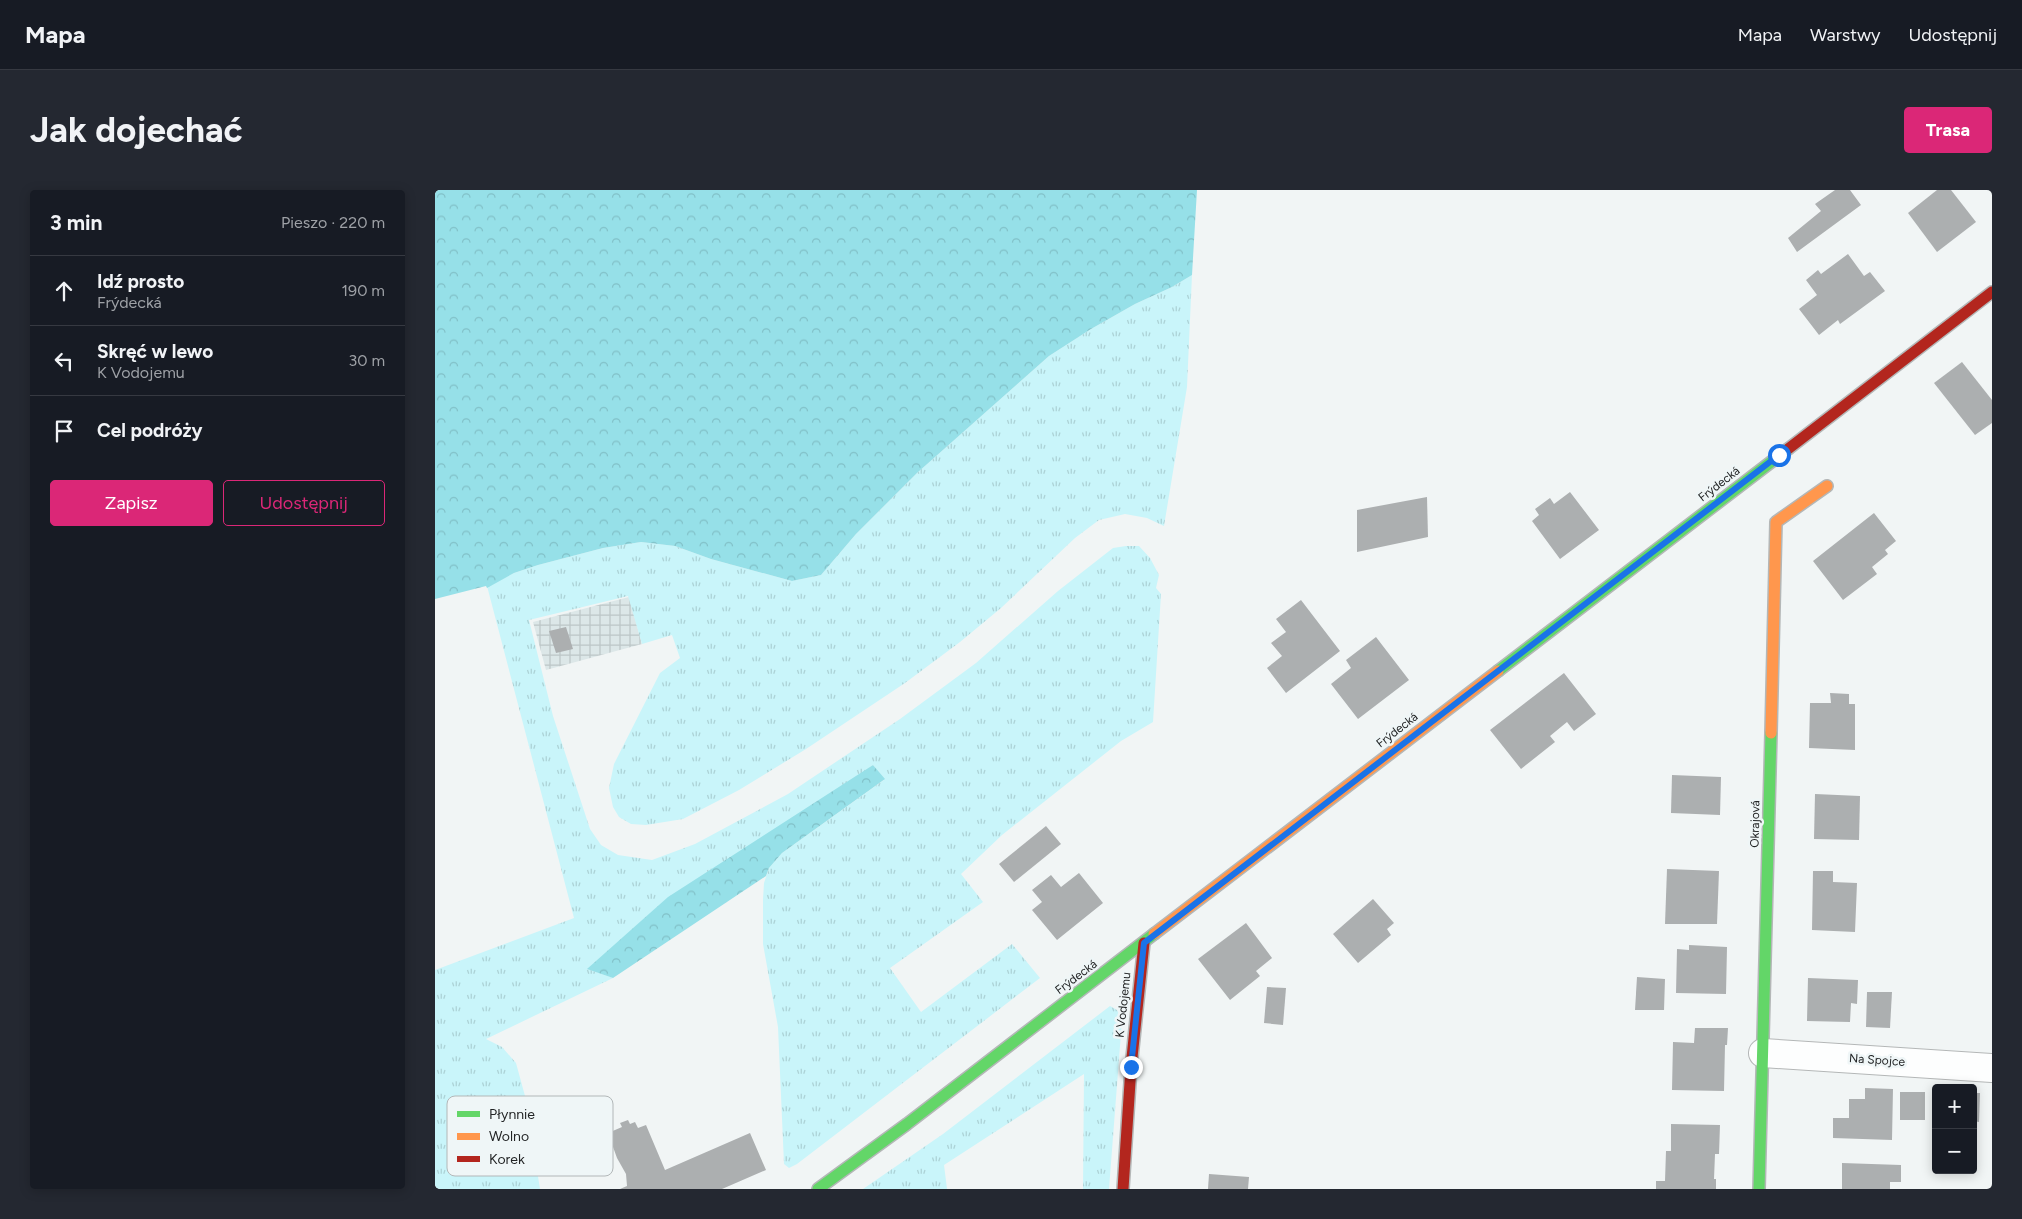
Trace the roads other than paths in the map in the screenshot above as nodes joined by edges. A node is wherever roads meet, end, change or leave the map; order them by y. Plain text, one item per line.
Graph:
1 (1992, 292) edge
2 (1827, 486) dead end
3 (1144, 943) junction
4 (1763, 1053) junction
5 (1992, 1068) edge
6 (818, 1189) edge
7 (1123, 1189) edge
8 (1759, 1189) edge

1 - 3 main road, Frýdecká
2 - 4 main road, Okrajová
3 - 6 main road, Frýdecká
3 - 7 main road, K Vodojemu
4 - 5 street, Na Spojce
4 - 8 main road, Okrajová

